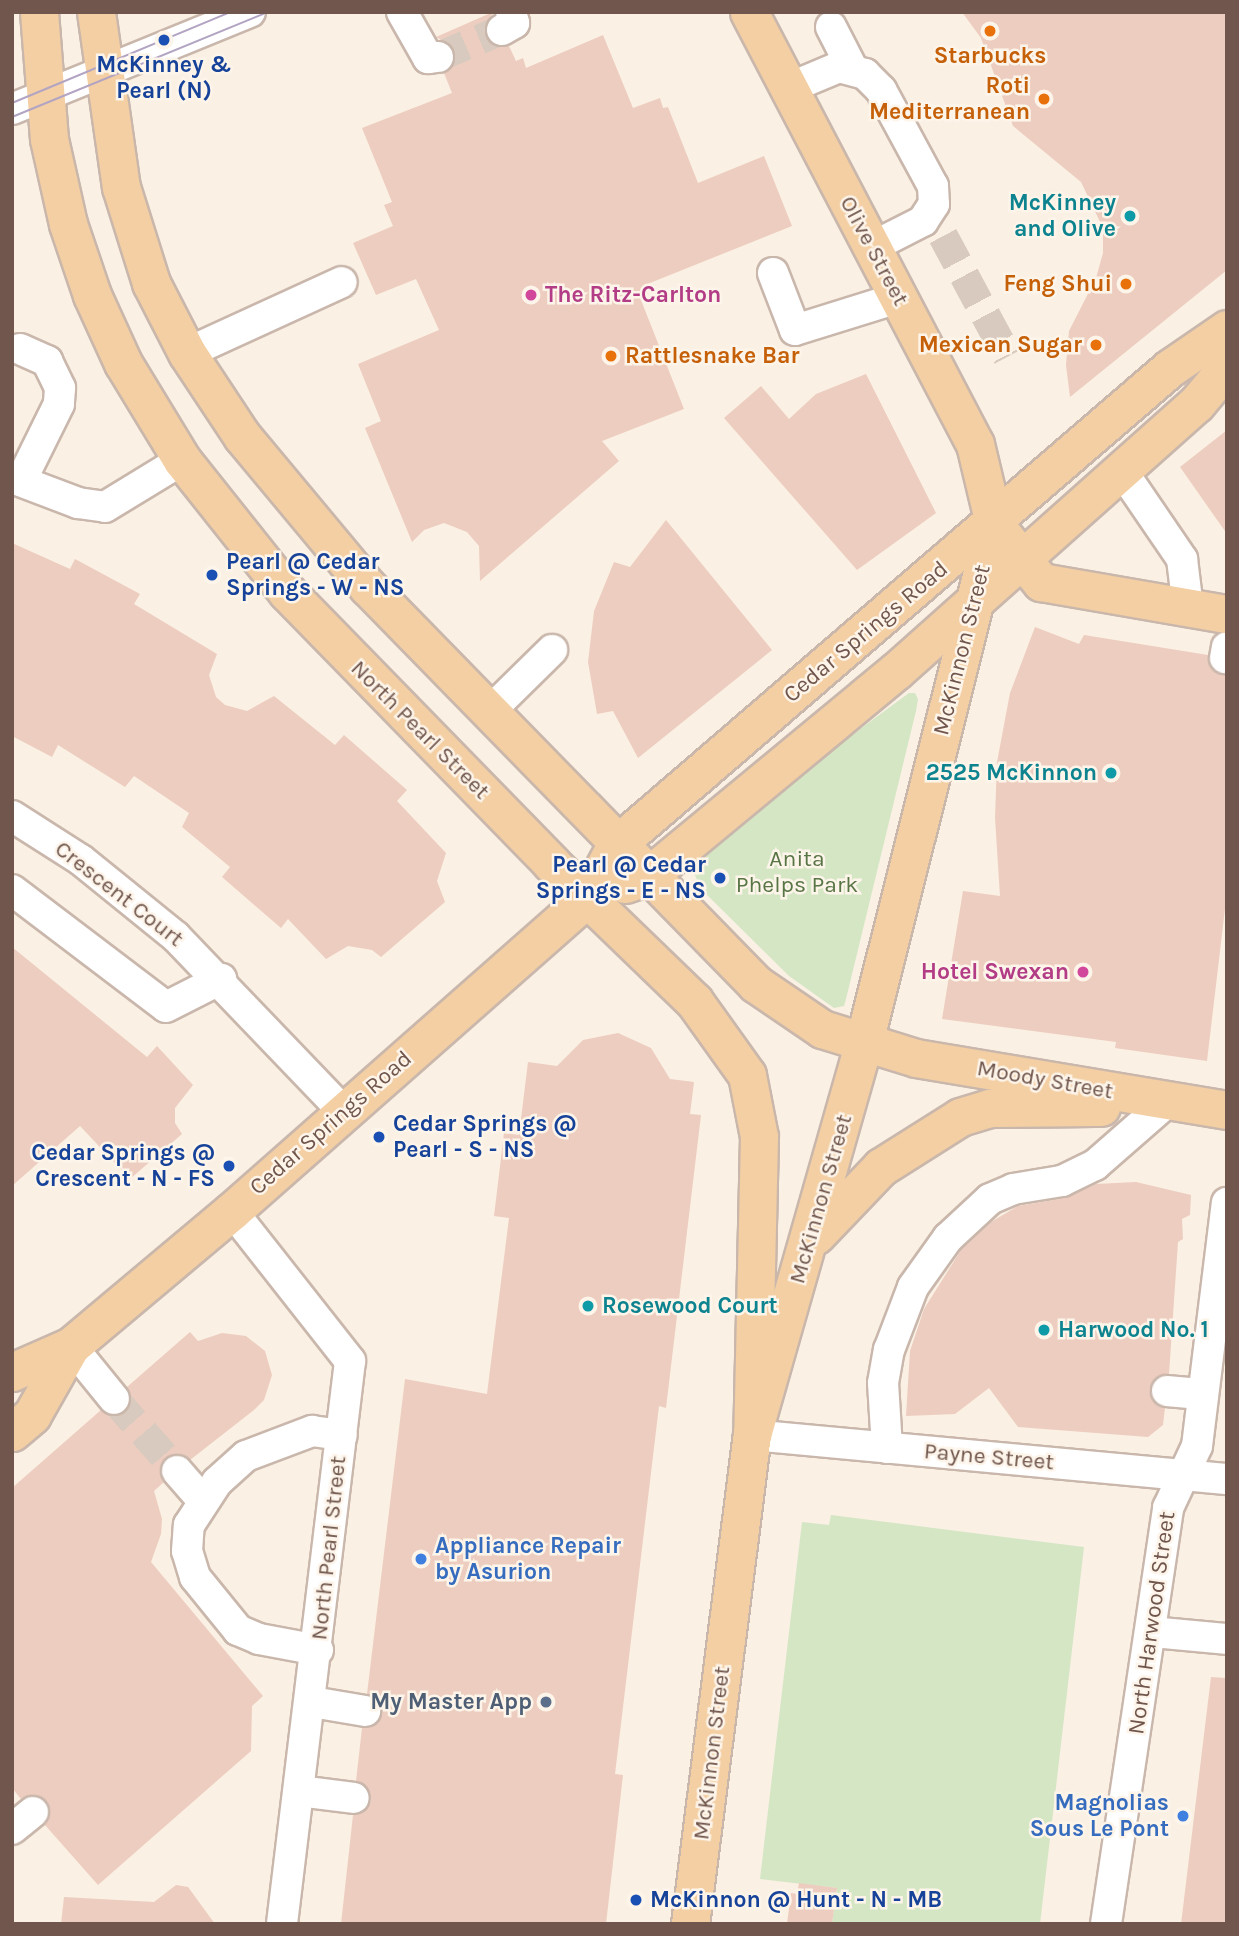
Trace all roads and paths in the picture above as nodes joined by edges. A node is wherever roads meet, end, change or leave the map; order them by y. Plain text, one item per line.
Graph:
1 (39, 12) edge
2 (96, 12) edge
3 (250, 12) edge
4 (749, 12) edge
5 (410, 15) edge
6 (831, 27) dead end
7 (438, 57) dead end
8 (852, 68) junction
9 (102, 72) junction
10 (789, 88) junction
11 (28, 103) edge
12 (872, 247) junction
13 (773, 273) dead end
14 (342, 282) dead end
15 (898, 298) junction
16 (1227, 328) edge
17 (20, 349) dead end
18 (187, 353) junction
19 (1227, 367) edge
20 (182, 460) junction
21 (1122, 471) junction
22 (17, 479) edge
23 (994, 524) junction
24 (1032, 570) junction
25 (973, 604) junction
26 (1188, 608) junction
27 (1227, 614) edge
28 (552, 650) dead end
29 (488, 713) junction
30 (13, 819) edge
31 (616, 845) junction
32 (648, 876) junction
33 (12, 890) edge
34 (588, 897) junction
35 (220, 979) junction
36 (864, 1042) junction
37 (1157, 1099) junction
38 (1227, 1110) edge
39 (344, 1112) junction
40 (1227, 1203) edge
41 (232, 1211) junction
42 (808, 1244) junction
43 (71, 1346) junction
44 (12, 1372) edge
45 (1167, 1391) dead end
46 (1203, 1394) junction
47 (114, 1399) tunnel mouth
48 (12, 1433) edge
49 (342, 1435) junction
50 (752, 1435) junction
51 (887, 1448) junction
52 (177, 1471) tunnel mouth
53 (1181, 1475) junction
54 (1227, 1479) edge
55 (203, 1502) junction
56 (1152, 1632) junction
57 (1227, 1639) edge
58 (318, 1650) junction
59 (312, 1702) junction
60 (365, 1711) dead end
61 (299, 1791) junction
62 (354, 1798) dead end
63 (282, 1924) edge
64 (690, 1924) edge
65 (1106, 1924) edge

1 - 11 main road, North Pearl Street
2 - 9 main road
3 - 9 street
4 - 10 main road, Olive Street
5 - 7 street
6 - 8 street
8 - 10 street
8 - 12 street
9 - 11 street
9 - 18 main road
10 - 12 main road, Olive Street
11 - 20 main road, North Pearl Street
12 - 15 main road, Olive Street
13 - 15 street
14 - 18 street
15 - 23 main road, Olive Street
16 - 23 main road, Cedar Springs Road
17 - 22 street
18 - 29 main road
19 - 21 main road, Cedar Springs Road
20 - 22 street
20 - 34 main road, North Pearl Street
21 - 24 main road, Cedar Springs Road
21 - 26 street
23 - 24 main road, Olive Street
23 - 25 main road, McKinnon Street
23 - 31 main road, Cedar Springs Road
24 - 25 main road, Cedar Springs Road
24 - 26 main road
25 - 32 main road, Cedar Springs Road
25 - 36 main road, McKinnon Street
26 - 27 main road
28 - 29 street
29 - 31 main road
30 - 35 street, Crescent Court
31 - 32 main road
31 - 34 main road, Cedar Springs Road
32 - 34 main road, Cedar Springs Road
32 - 36 main road
33 - 35 street
34 - 39 main road, Cedar Springs Road
34 - 50 main road, North Pearl Street
35 - 39 street, Crescent Court
36 - 37 main road, Moody Street
36 - 42 main road, McKinnon Street
37 - 38 main road, Moody Street
37 - 42 main road
37 - 51 street
39 - 41 main road, Cedar Springs Road
40 - 46 street, North Harwood Street
41 - 43 main road, Cedar Springs Road
41 - 49 street, North Pearl Street
42 - 50 main road, McKinnon Street
43 - 44 main road, Cedar Springs Road
43 - 47 street
43 - 48 main road, Cedar Springs Road
45 - 46 street
46 - 53 street, North Harwood Street
49 - 55 street
49 - 58 street, North Pearl Street
50 - 51 street, Payne Street
50 - 64 main road, McKinnon Street
51 - 53 street, Payne Street
52 - 55 street
53 - 54 street, Payne Street
53 - 56 street, North Harwood Street
55 - 58 street
56 - 57 street
56 - 65 street, North Harwood Street
58 - 59 street, North Pearl Street
59 - 60 street
59 - 61 street, North Pearl Street
61 - 62 street
61 - 63 street, North Pearl Street

